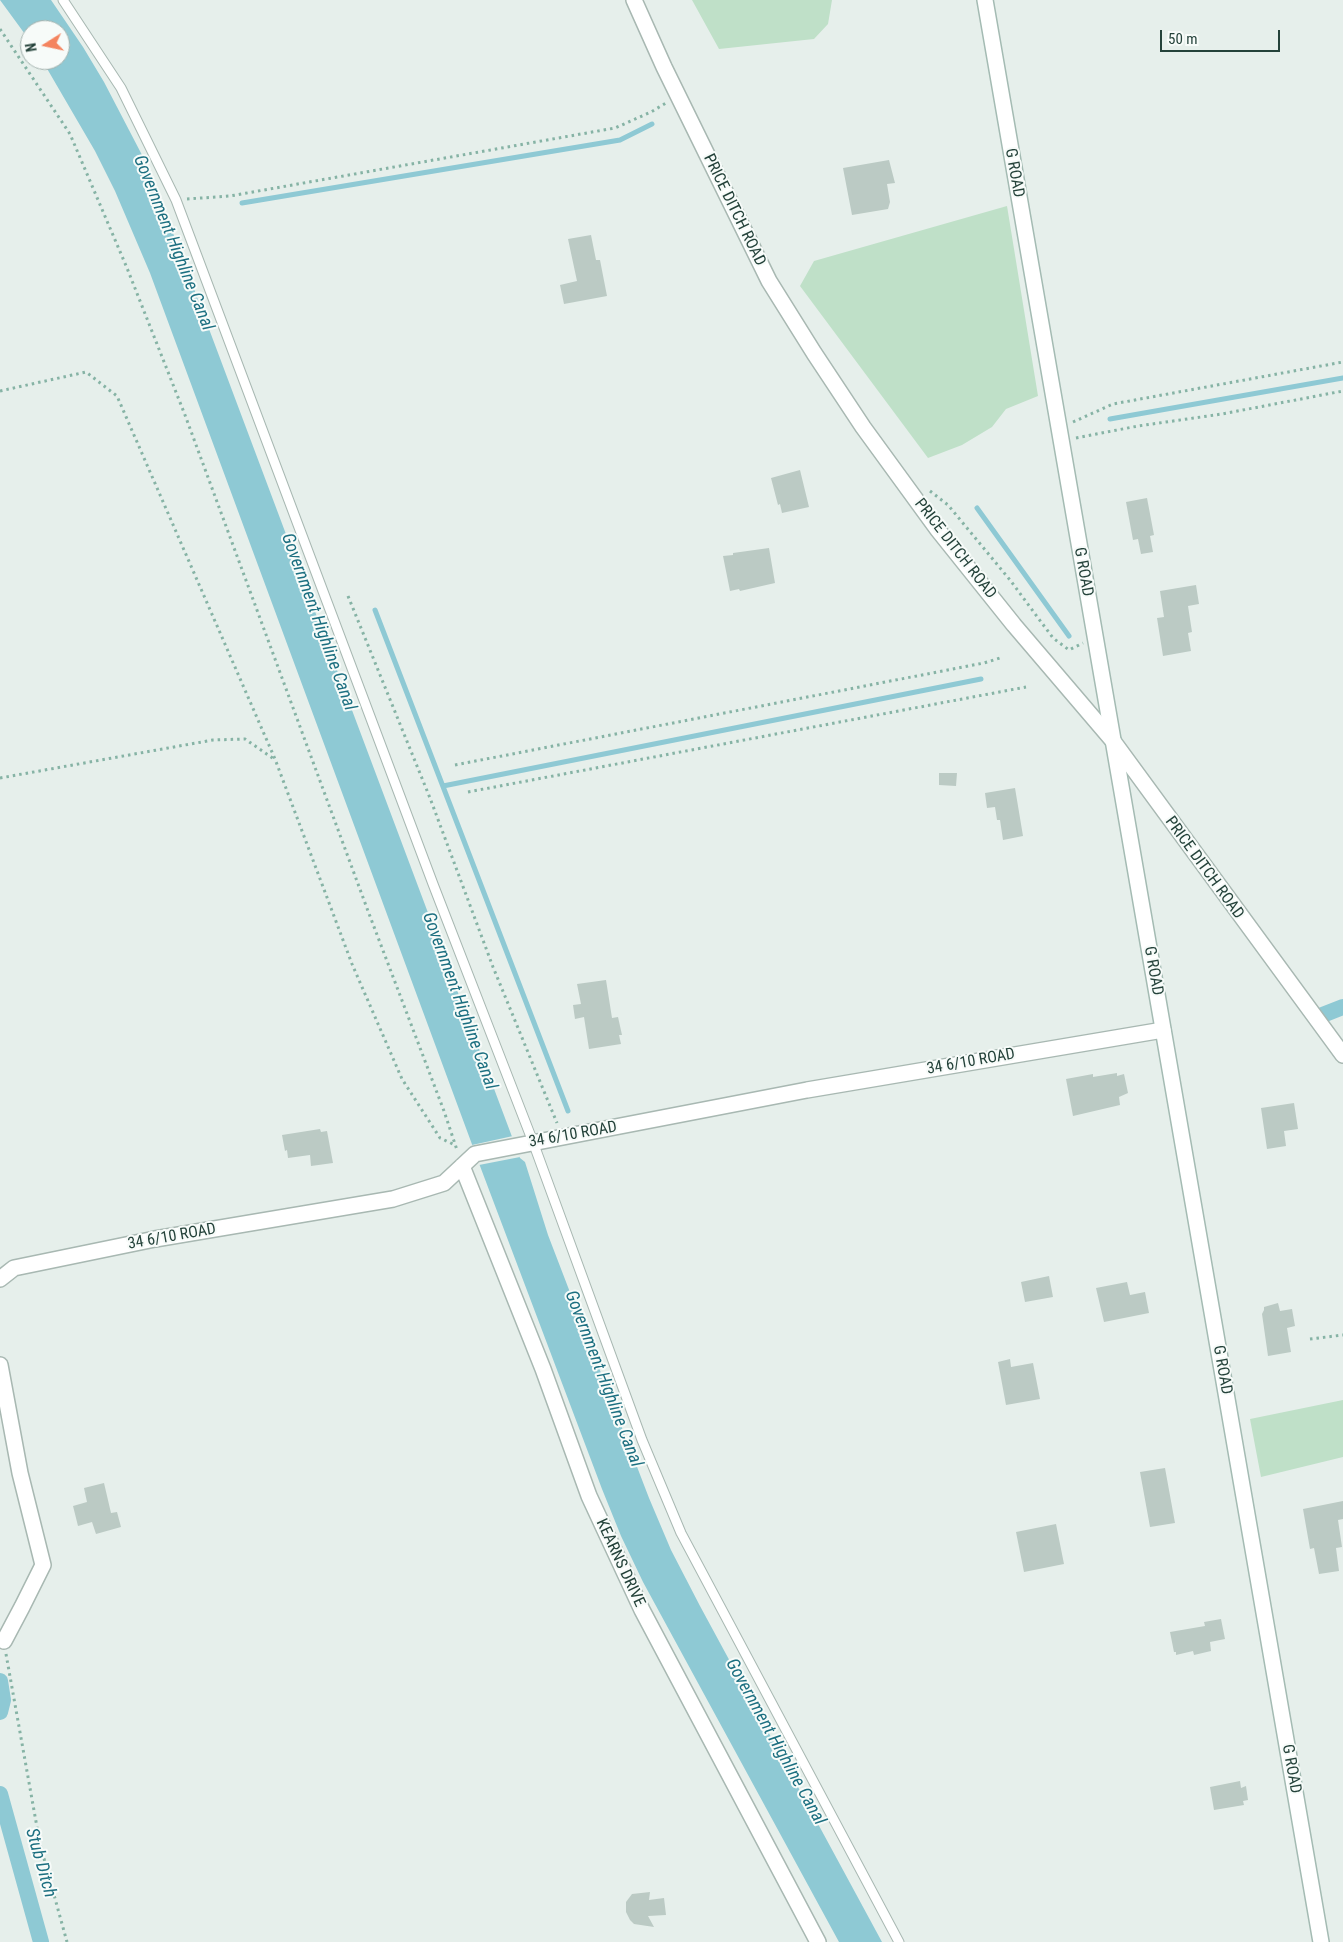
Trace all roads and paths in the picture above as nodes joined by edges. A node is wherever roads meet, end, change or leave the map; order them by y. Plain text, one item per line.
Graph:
1 (63, 0) edge
2 (634, 0) edge
3 (984, 0) edge
4 (0, 29) edge
5 (678, 96) junction
6 (176, 200) junction
7 (1343, 362) edge
8 (0, 391) edge
9 (1343, 391) edge
10 (1060, 435) junction
11 (928, 490) dead end
12 (348, 596) dead end
13 (1095, 637) junction
14 (1003, 658) dead end
15 (1026, 687) dead end
16 (1113, 741) junction
17 (274, 759) junction
18 (456, 765) dead end
19 (0, 778) edge
20 (468, 792) dead end
21 (1163, 1030) junction
22 (1343, 1055) edge
23 (562, 1137) junction
24 (533, 1142) junction
25 (455, 1145) junction
26 (462, 1166) junction
27 (0, 1279) edge
28 (1343, 1335) edge
29 (1310, 1339) dead end
30 (0, 1365) edge
31 (4, 1641) joint
32 (67, 1942) edge
33 (818, 1942) edge
34 (898, 1942) edge
35 (1321, 1942) edge

1 - 6 lane
2 - 5 street, PRICE DITCH ROAD
3 - 10 street, G ROAD
4 - 25 path
5 - 6 path
5 - 16 street, PRICE DITCH ROAD
6 - 24 lane
7 - 10 path
8 - 17 path
9 - 10 path
10 - 13 street, G ROAD
11 - 13 path
12 - 23 path
13 - 16 street, G ROAD
14 - 18 path
15 - 20 path
16 - 21 street, G ROAD
16 - 22 street, PRICE DITCH ROAD
17 - 19 path
17 - 25 path
21 - 23 street, 34 6/10 ROAD
21 - 35 street, G ROAD
23 - 24 street, 34 6/10 ROAD
24 - 26 street, 34 6/10 ROAD
24 - 34 lane
25 - 26 path
26 - 27 street, 34 6/10 ROAD
26 - 33 street, KEARNS DRIVE
28 - 29 path
30 - 31 street
31 - 32 path

